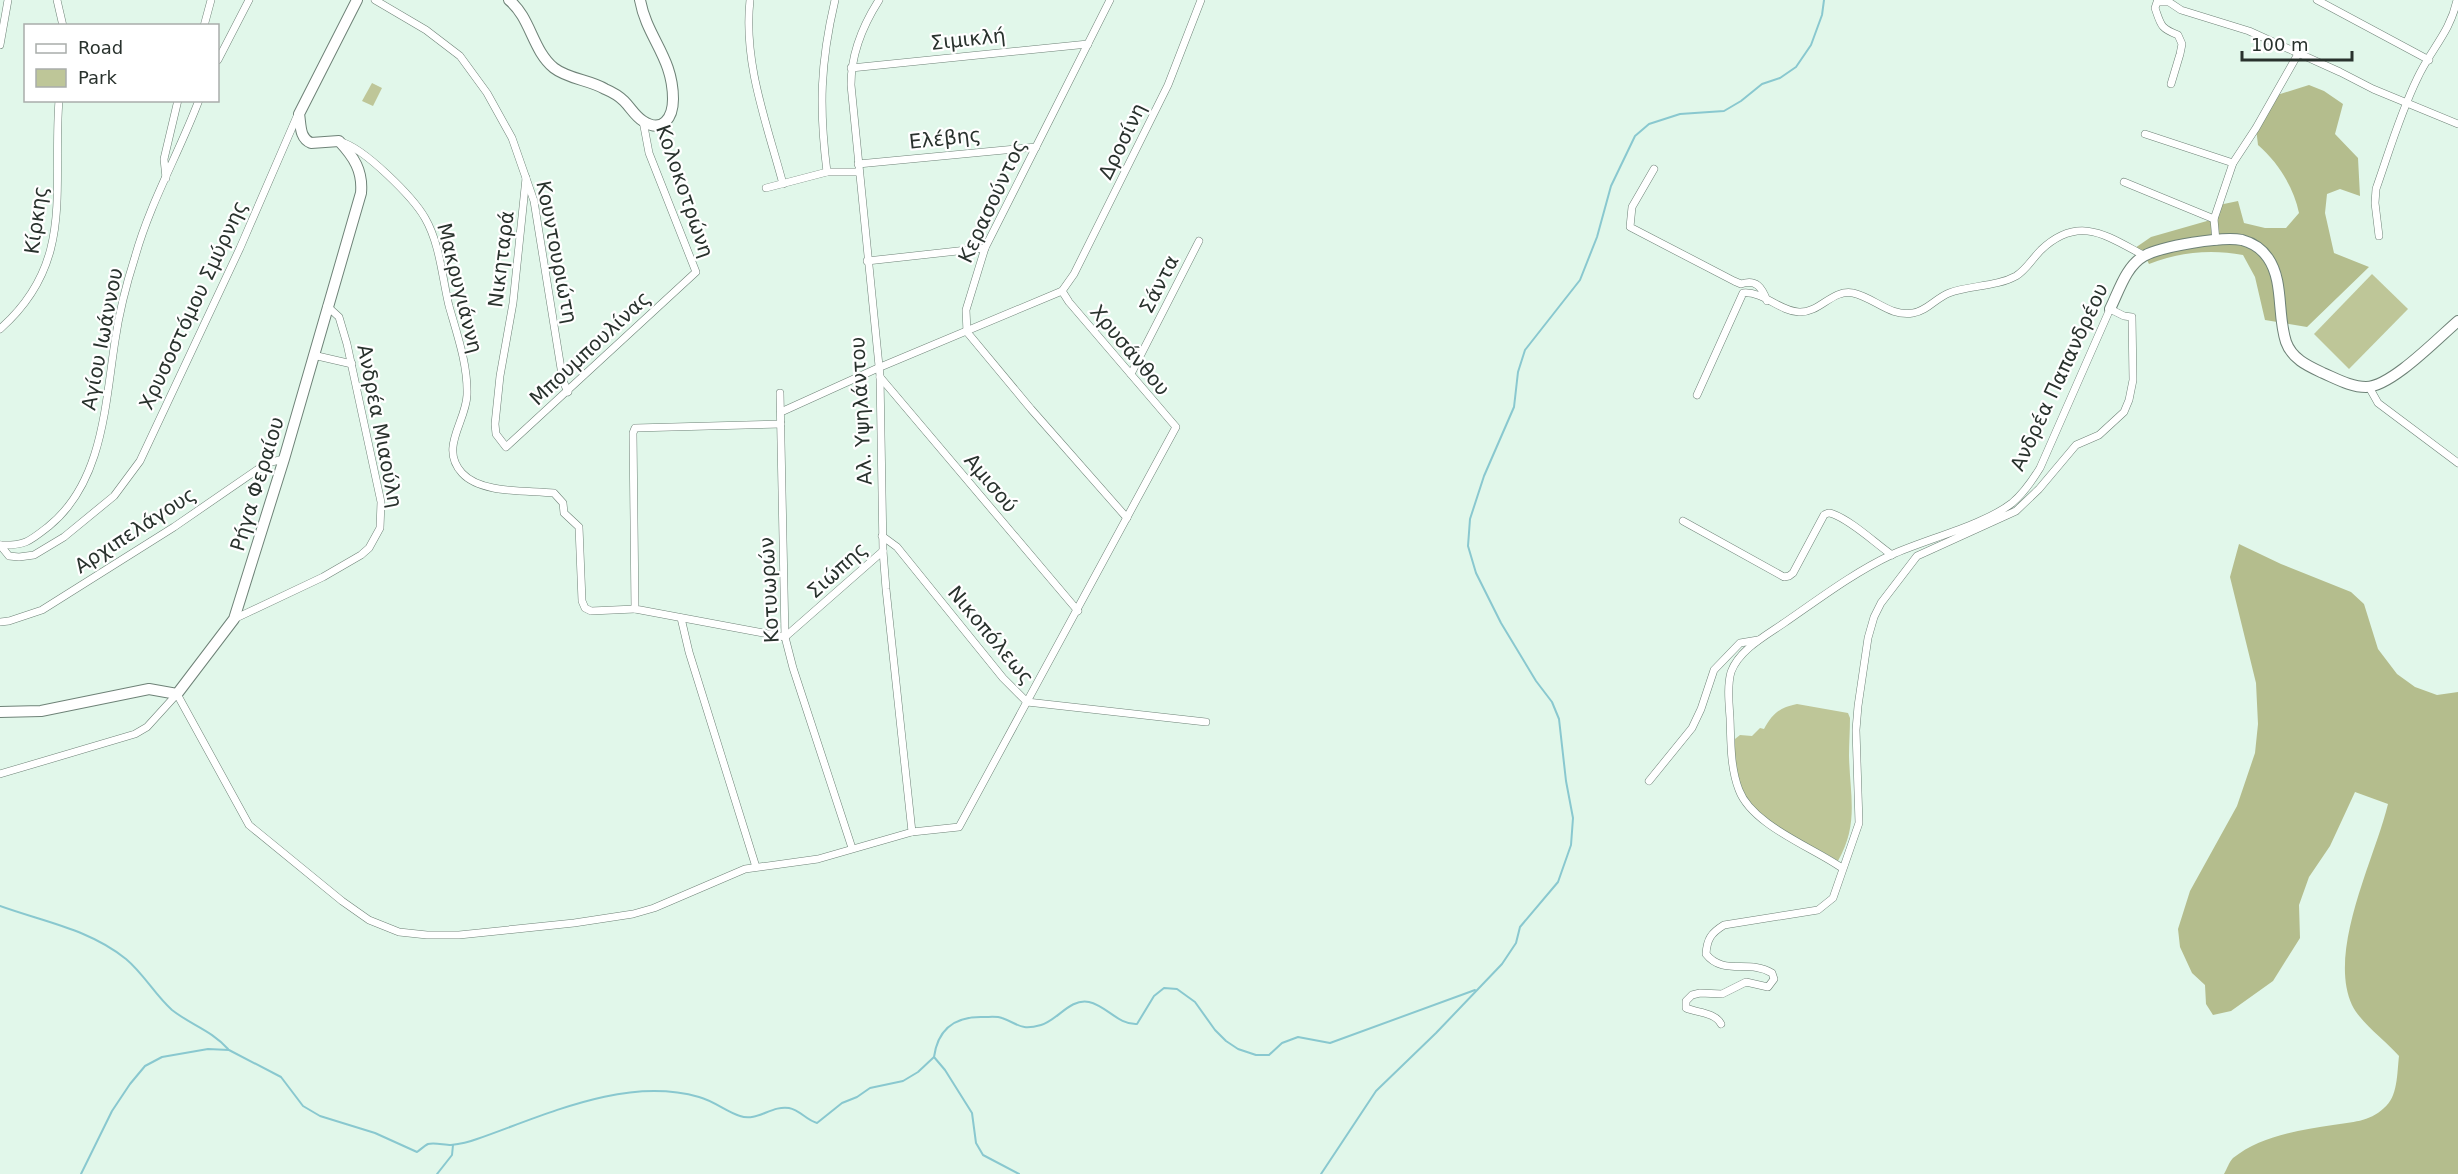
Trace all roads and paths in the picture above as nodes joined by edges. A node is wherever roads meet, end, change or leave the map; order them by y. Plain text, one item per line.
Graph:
1 (8, 0) edge
2 (57, 0) edge
3 (211, 0) edge
4 (249, 0) edge
5 (357, 0) edge
6 (375, 0) edge
7 (509, 0) edge
8 (640, 0) edge
9 (750, 0) edge
10 (835, 0) edge
11 (879, 0) edge
12 (1110, 0) edge
13 (1201, 0) edge
14 (2318, 0) edge
15 (2457, 0) edge
16 (2171, 1) edge
17 (63, 24) edge
18 (205, 24) edge
19 (1088, 44) junction
20 (0, 45) edge
21 (2298, 54) junction
22 (219, 58) edge
23 (2429, 60) junction
24 (851, 68) junction
25 (2171, 84) dead end
26 (59, 102) edge
27 (178, 102) edge
28 (198, 102) edge
29 (2406, 103) junction
30 (298, 114) junction
31 (643, 121) junction
32 (2458, 124) edge
33 (2145, 134) dead end
34 (339, 141) junction
35 (1035, 147) junction
36 (2233, 163) junction
37 (858, 168) junction
38 (1654, 169) dead end
39 (827, 172) junction
40 (166, 178) junction
41 (526, 178) junction
42 (2124, 183) dead end
43 (783, 184) junction
44 (766, 188) dead end
45 (2214, 219) junction
46 (2379, 236) dead end
47 (1199, 241) dead end
48 (2216, 241) junction
49 (985, 248) junction
50 (2145, 256) junction
51 (867, 261) junction
52 (696, 272) joint
53 (1062, 291) junction
54 (1767, 301) junction
55 (327, 306) junction
56 (2110, 309) junction
57 (2458, 321) edge
58 (0, 329) edge
59 (968, 332) junction
60 (313, 355) junction
61 (352, 364) junction
62 (879, 372) junction
63 (1131, 374) junction
64 (2369, 387) junction
65 (568, 392) junction
66 (780, 393) dead end
67 (1697, 395) dead end
68 (781, 412) junction
69 (781, 424) junction
70 (506, 447) joint
71 (284, 459) junction
72 (2458, 463) edge
73 (1127, 518) junction
74 (1683, 521) dead end
75 (882, 536) junction
76 (0, 545) edge
77 (883, 551) junction
78 (1892, 555) junction
79 (635, 609) junction
80 (1078, 611) junction
81 (681, 618) junction
82 (234, 619) junction
83 (0, 622) edge
84 (785, 637) junction
85 (1758, 640) junction
86 (177, 694) junction
87 (1027, 702) junction
88 (0, 712) edge
89 (1206, 722) dead end
90 (0, 774) edge
91 (1649, 781) dead end
92 (911, 829) junction
93 (852, 848) junction
94 (756, 867) junction
95 (1842, 868) junction
96 (1721, 1024) dead end

1 - 20 street
2 - 17 street
3 - 18 street
4 - 22 street
5 - 30 street, Χρυσοστόμου Σμύρνης
6 - 41 street, Κουντουριώτη
7 - 31 street
8 - 31 street
9 - 43 street
10 - 39 street
11 - 24 street, Αλ. Υψηλάντου
12 - 19 street, Κερασούντος
13 - 53 street, Δροσίνη
14 - 23 street
15 - 23 street
16 - 21 street
16 - 25 street
19 - 24 street, Σιμικλή
19 - 35 street, Κερασούντος
21 - 29 street
21 - 36 street
23 - 29 street
24 - 37 street, Αλ. Υψηλάντου
26 - 58 street, Κίρκης
27 - 40 street
28 - 40 street, Αγίου Ιωάννου
29 - 32 street
29 - 46 street
30 - 34 street
30 - 76 street, Χρυσοστόμου Σμύρνης
31 - 52 street, Κολοκοτρώνη
33 - 36 street
34 - 55 street, Ρήγα Φεραίου
34 - 79 street, Μακρυγιάννη
35 - 37 street, Ελέβης
35 - 49 street, Κερασούντος
36 - 45 street
37 - 39 street, Ελέβης
37 - 51 street, Αλ. Υψηλάντου
38 - 54 street
39 - 43 street, Ελέβης
40 - 76 street, Αγίου Ιωάννου
41 - 65 street, Κουντουριώτη
41 - 70 street, Νικηταρά
42 - 45 street
43 - 44 street, Ελέβης
45 - 48 street
47 - 63 street, Σάντα
48 - 50 street, Ανδρέα Παπανδρέου
48 - 64 street, Ανδρέα Παπανδρέου
49 - 51 street
49 - 59 street, Κερασούντος
50 - 54 street
50 - 56 street, Ανδρέα Παπανδρέου
51 - 62 street, Αλ. Υψηλάντου
52 - 65 street, Μπουμπουλίνας
53 - 59 street
53 - 63 street, Χρυσάνθου
54 - 67 street
55 - 60 street, Ρήγα Φεραίου
55 - 61 street, Ανδρέα Μιαούλη
56 - 78 street, Ανδρέα Παπανδρέου
56 - 95 street
57 - 64 street
59 - 62 street
59 - 73 street
60 - 61 street
60 - 71 street, Ρήγα Φεραίου
61 - 82 street, Ανδρέα Μιαούλη
62 - 68 street
62 - 75 street, Αλ. Υψηλάντου
62 - 80 street, Αμισού
63 - 73 street, Χρυσάνθου
64 - 72 street
65 - 70 street, Μπουμπουλίνας
66 - 68 street, Κοτυωρών
68 - 69 street, Κοτυωρών
69 - 79 street
69 - 84 street, Κοτυωρών
71 - 82 street, Ρήγα Φεραίου
71 - 83 street, Αρχιπελάγους
73 - 80 street
74 - 78 street
75 - 77 street, Αλ. Υψηλάντου
75 - 87 street, Νικοπόλεως
77 - 84 street, Σιώπης
77 - 92 street, Αλ. Υψηλάντου
78 - 85 street, Ανδρέα Παπανδρέου
79 - 81 street
80 - 87 street
81 - 84 street
81 - 94 street
82 - 86 street, Ρήγα Φεραίου
84 - 93 street, Κοτυωρών
85 - 91 street, Ανδρέα Παπανδρέου
85 - 95 street
86 - 88 street
86 - 90 street, Ρήγα Φεραίου
86 - 94 street
87 - 89 street, Νικοπόλεως
87 - 92 street
92 - 93 street
93 - 94 street
95 - 96 street

